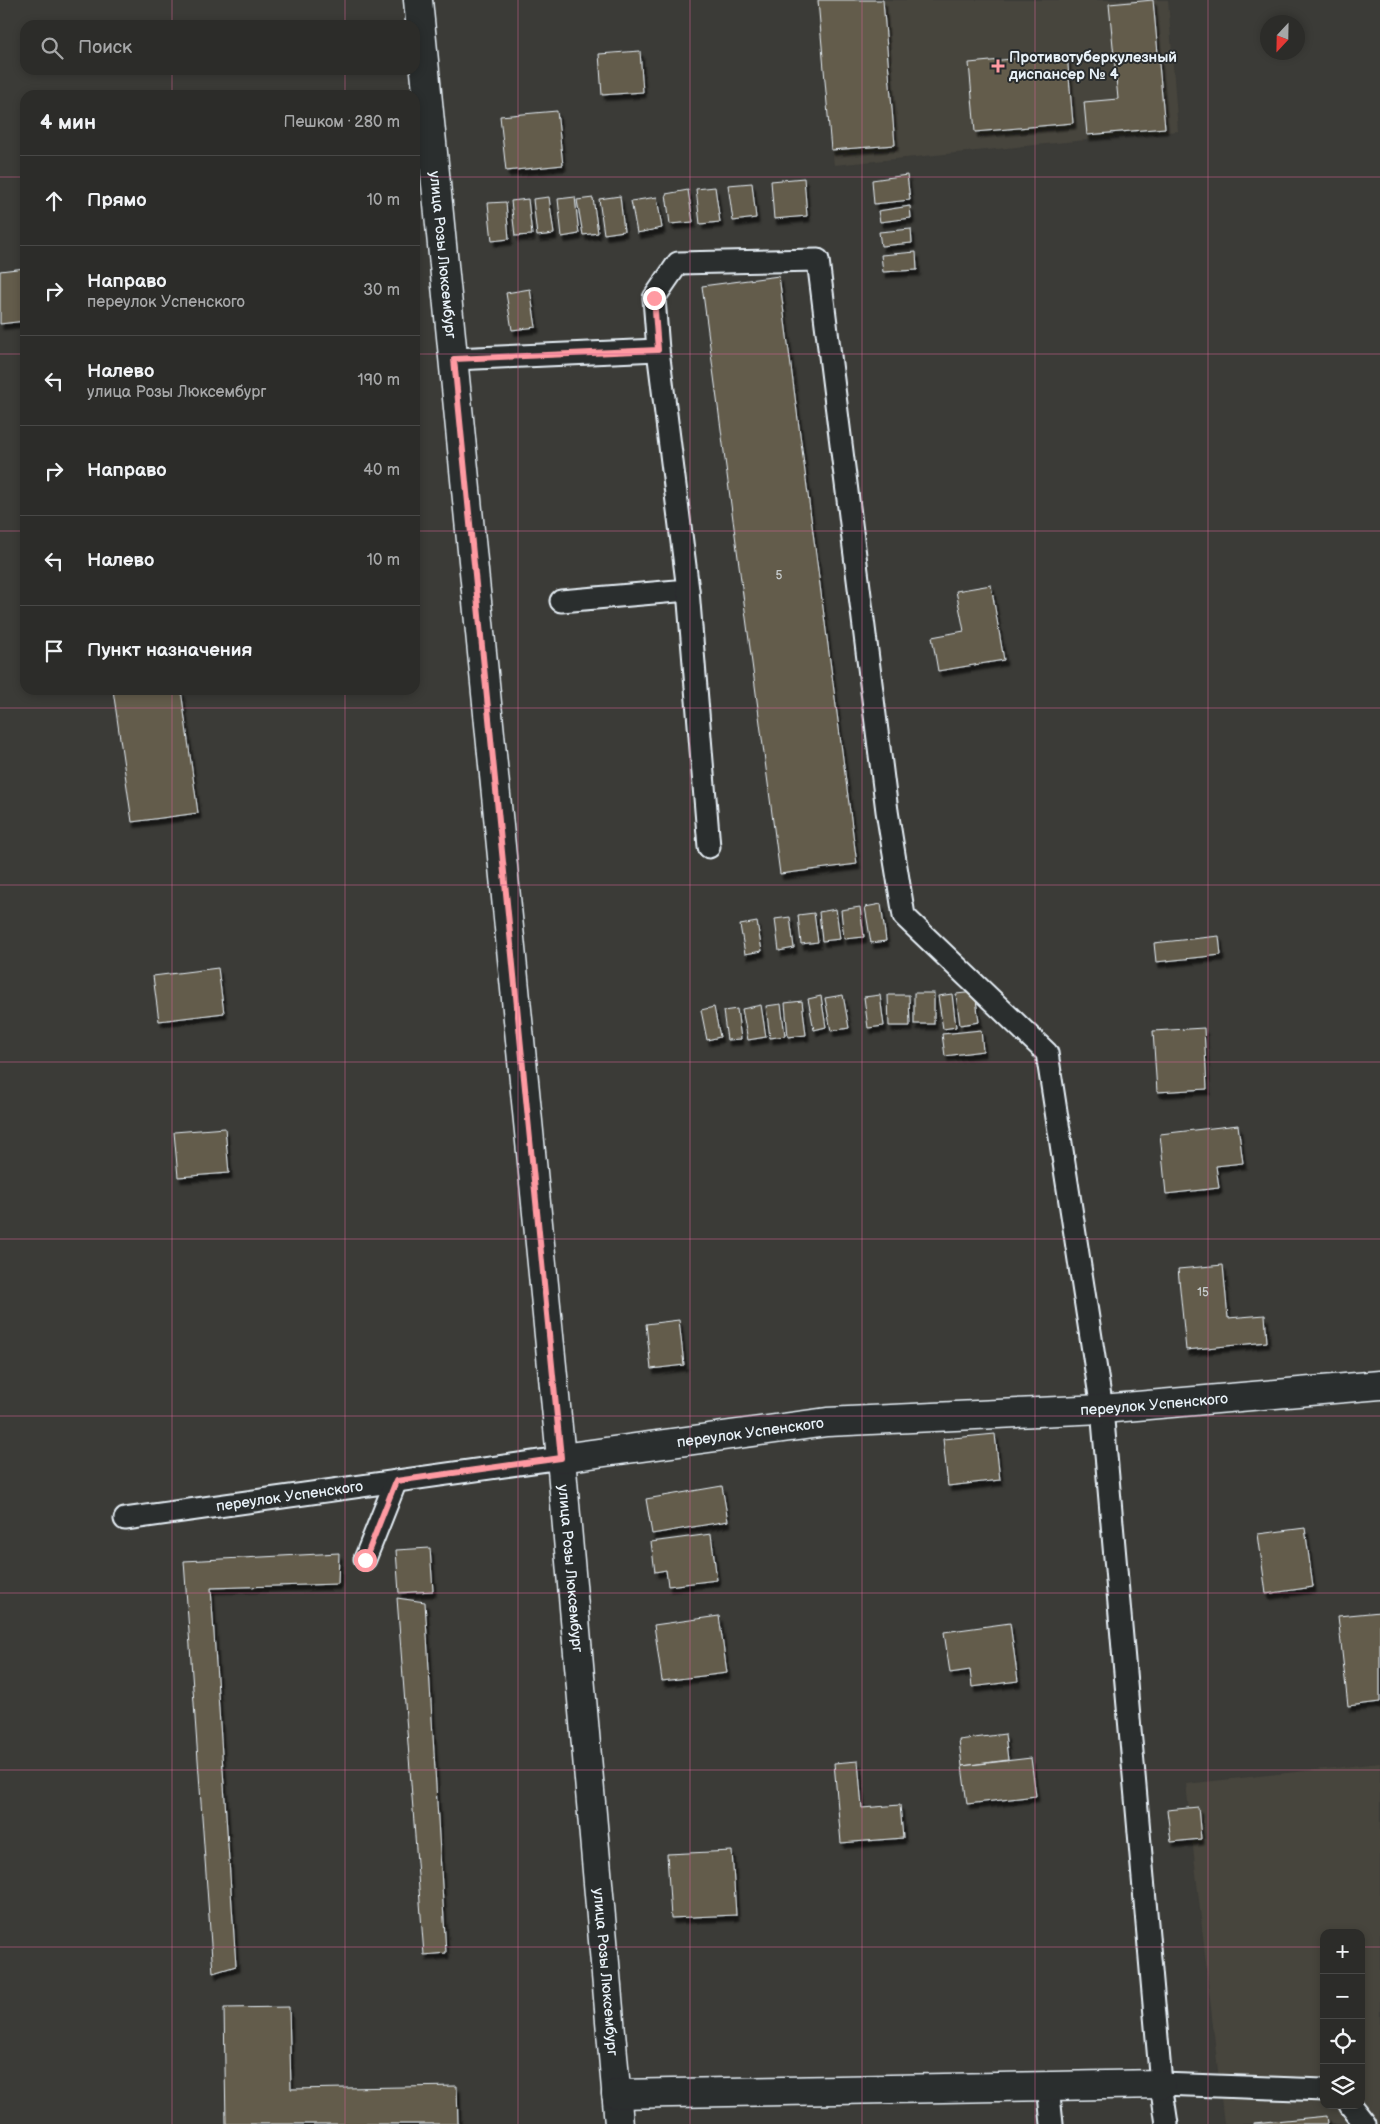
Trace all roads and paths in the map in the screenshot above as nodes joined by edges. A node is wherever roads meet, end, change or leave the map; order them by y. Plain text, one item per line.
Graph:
1 (418, 0) edge
2 (658, 350) junction
3 (454, 359) junction
4 (688, 590) junction
5 (561, 601) dead end
6 (709, 848) dead end
7 (1380, 1385) edge
8 (1102, 1408) junction
9 (561, 1458) junction
10 (396, 1481) junction
11 (125, 1519) dead end
12 (365, 1560) dead end
13 (1161, 2084) junction
14 (1048, 2086) junction
15 (1320, 2090) edge
16 (616, 2094) junction
17 (1353, 2109) edge
18 (620, 2124) edge
19 (1052, 2124) edge
20 (1167, 2124) edge
21 (1365, 2124) edge

1 - 3 street, улица Розы Люксембург
2 - 3 lane
2 - 4 lane
2 - 8 lane
3 - 9 street, улица Розы Люксембург
4 - 5 lane
4 - 6 lane
7 - 8 street, переулок Успенского
8 - 9 street, переулок Успенского
8 - 13 lane
9 - 10 lane, переулок Успенского
9 - 16 street, улица Розы Люксембург
10 - 11 lane, переулок Успенского
10 - 12 lane
13 - 14 street
13 - 15 lane
13 - 20 lane
14 - 16 street
14 - 19 lane
16 - 18 street, улица Розы Люксембург
17 - 21 lane

